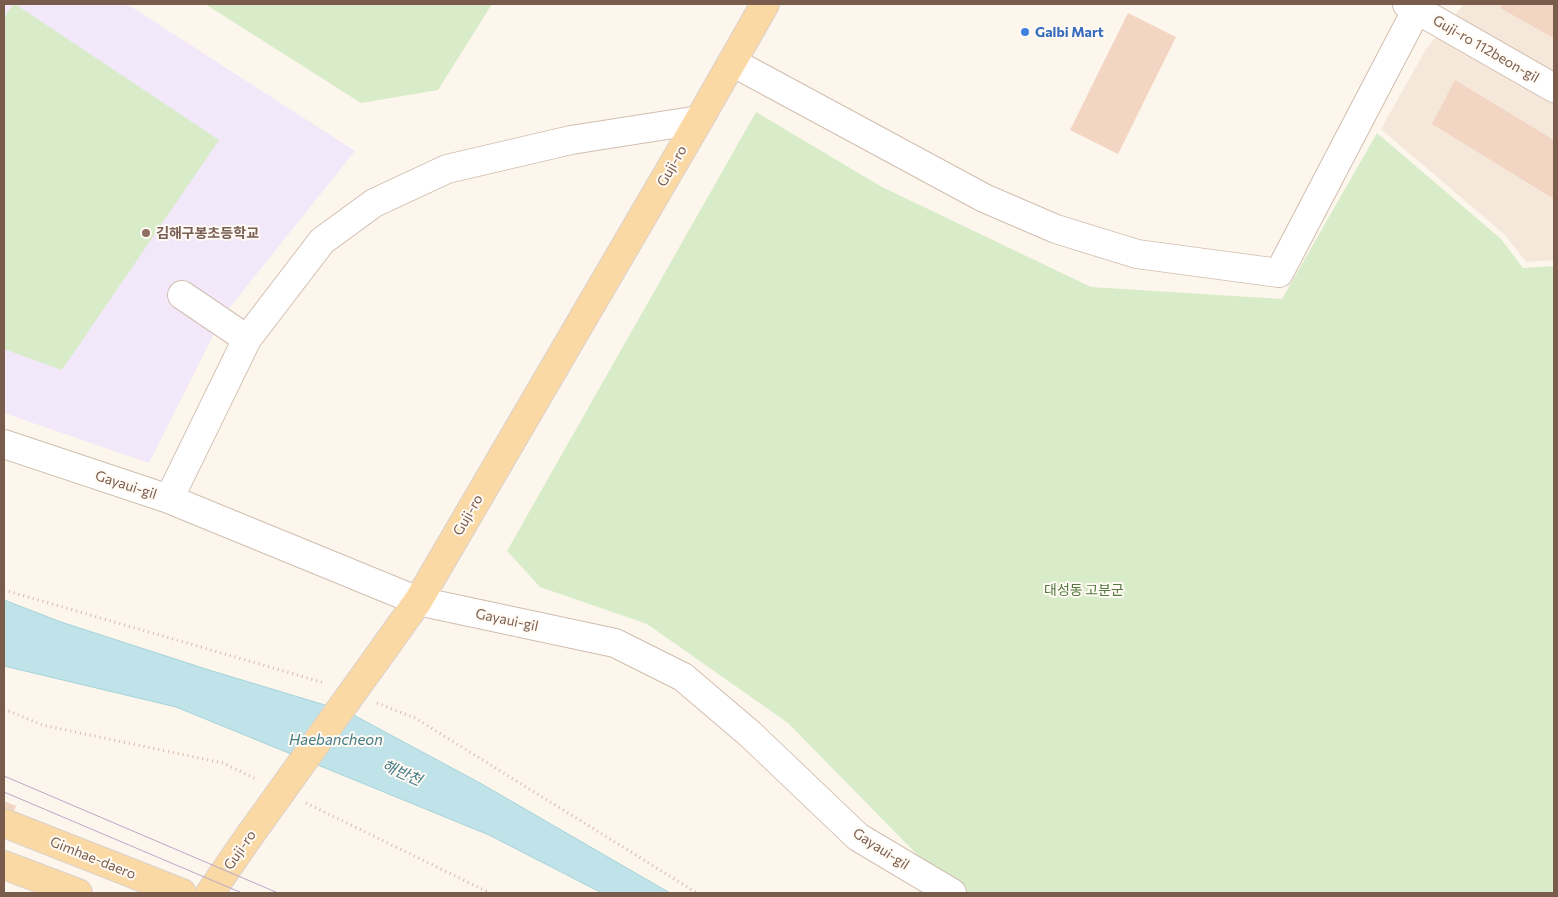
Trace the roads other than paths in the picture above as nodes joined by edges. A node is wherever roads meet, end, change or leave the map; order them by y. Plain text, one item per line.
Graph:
1 (765, 4) edge
2 (1415, 5) edge
3 (732, 62) junction
4 (1554, 88) edge
5 (699, 120) junction
6 (182, 295) dead end
7 (247, 340) junction
8 (4, 444) edge
9 (169, 500) junction
10 (418, 601) junction
11 (4, 823) edge
12 (4, 865) edge
13 (78, 893) edge
14 (182, 893) edge
15 (210, 893) edge
16 (952, 893) edge

1 - 3 main road, Guji-ro
2 - 3 street
2 - 4 street, Guji-ro 112beon-gil
3 - 5 main road, Guji-ro
5 - 7 street, Guji-ro
5 - 10 main road, Guji-ro
6 - 7 street
7 - 9 street, Guji-ro
8 - 9 street, Gayaui-gil
9 - 10 street, Gayaui-gil
10 - 15 main road, Guji-ro, bridge
10 - 16 street, Gayaui-gil
11 - 14 main road, Gimhae-daero
12 - 13 main road

